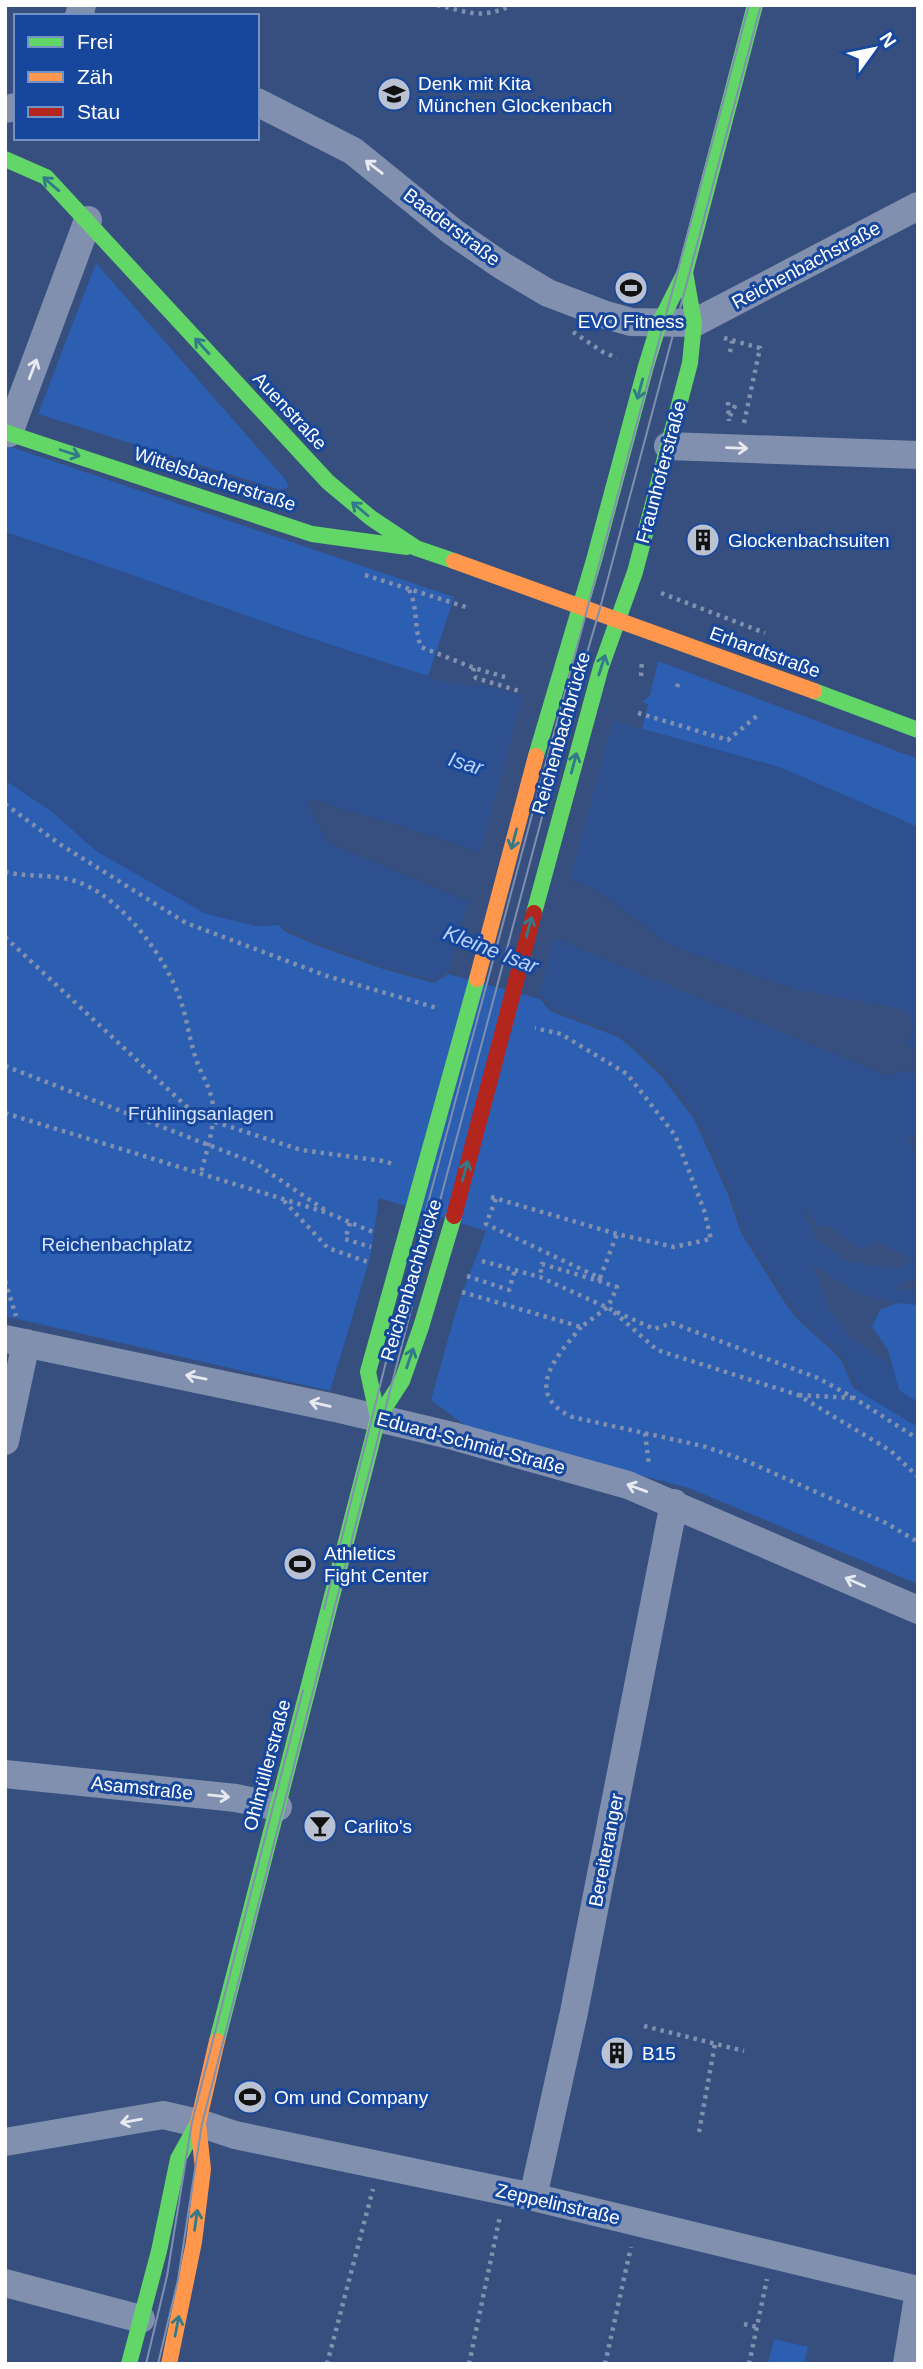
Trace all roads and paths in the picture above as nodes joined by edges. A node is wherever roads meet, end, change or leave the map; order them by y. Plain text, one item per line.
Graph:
1 (437, 5) edge
2 (512, 5) edge
3 (755, 5) edge
4 (259, 103) edge
5 (5, 159) edge
6 (918, 206) edge
7 (89, 220) junction
8 (685, 272) junction
9 (694, 323) junction
10 (659, 324) junction
11 (732, 341) dead end
12 (730, 352) dead end
13 (728, 402) dead end
14 (736, 404) dead end
15 (7, 432) edge
16 (668, 446) junction
17 (918, 455) edge
18 (416, 548) junction
19 (657, 589) dead end
20 (580, 605) junction
21 (469, 608) dead end
22 (599, 612) joint
23 (618, 619) junction
24 (765, 633) dead end
25 (474, 668) junction
26 (505, 677) dead end
27 (680, 679) dead end
28 (502, 686) dead end
29 (677, 687) dead end
30 (638, 713) dead end
31 (758, 715) dead end
32 (918, 730) edge
33 (5, 804) edge
34 (61, 845) dead end
35 (5, 872) edge
36 (5, 937) edge
37 (5, 1066) edge
38 (5, 1113) edge
39 (212, 1121) junction
40 (209, 1143) junction
41 (396, 1165) dead end
42 (201, 1173) junction
43 (484, 1195) dead end
44 (496, 1199) junction
45 (284, 1201) junction
46 (328, 1213) junction
47 (549, 1214) dead end
48 (350, 1223) junction
49 (374, 1233) dead end
50 (617, 1234) dead end
51 (375, 1249) dead end
52 (482, 1261) dead end
53 (371, 1263) dead end
54 (515, 1270) junction
55 (456, 1273) dead end
56 (540, 1277) junction
57 (599, 1279) junction
58 (451, 1289) dead end
59 (608, 1307) junction
60 (582, 1327) junction
61 (16, 1341) edge
62 (798, 1395) junction
63 (854, 1398) junction
64 (378, 1418) junction
65 (918, 1439) edge
66 (5, 1441) edge
67 (918, 1477) edge
68 (674, 1503) junction
69 (918, 1542) edge
70 (918, 1610) edge
71 (5, 1774) edge
72 (278, 1807) junction
73 (644, 2026) dead end
74 (715, 2044) junction
75 (744, 2051) dead end
76 (198, 2123) junction
77 (699, 2132) dead end
78 (5, 2142) edge
79 (379, 2165) junction
80 (505, 2191) junction
81 (533, 2197) junction
82 (636, 2222) junction
83 (772, 2254) junction
84 (5, 2283) edge
85 (918, 2290) edge
86 (918, 2297) edge
87 (141, 2319) junction
88 (744, 2324) dead end
89 (757, 2327) junction
90 (129, 2364) edge
91 (169, 2364) edge
92 (327, 2364) edge
93 (469, 2364) edge
94 (605, 2364) edge
95 (749, 2364) edge
96 (907, 2364) edge

1 - 2 path
3 - 8 main road, Fraunhoferstraße
10 -> 4 street, Baaderstraße
7 -> 5 main road, Auenstraße
6 - 9 street, Reichenbachstraße
15 -> 7 street
18 -> 7 main road, Auenstraße
8 - 9 main road, Fraunhoferstraße
8 - 10 main road, Fraunhoferstraße
9 - 10 street
9 - 16 main road, Fraunhoferstraße
10 -> 20 main road, Fraunhoferstraße
11 - 12 path
13 - 14 path
15 -> 18 main road, Wittelsbacherstraße
16 -> 17 street
16 - 23 main road, Fraunhoferstraße
18 - 20 main road, Auenstraße
19 - 24 path
20 - 22 main road, Auenstraße
20 -> 64 main road, Reichenbachbrücke
21 - 25 path
22 - 23 main road, Erhardtstraße
23 - 32 main road, Erhardtstraße
64 -> 23 main road, Reichenbachbrücke
25 - 26 path
25 - 28 path
27 - 29 path
30 - 31 path
33 - 34 path
35 - 39 path
36 - 39 path
37 - 40 path
38 - 42 path
39 - 40 path
39 - 41 path
40 - 42 path
40 - 46 path
42 - 45 path
43 - 44 path
44 - 47 path
44 - 57 path
45 - 46 path
45 - 53 path
46 - 48 path
48 - 49 path
48 - 51 path
50 - 57 path
52 - 54 path
54 - 55 path
54 - 56 path
56 - 57 path
56 - 59 path
57 - 59 path
58 - 60 path
59 - 60 path
59 - 62 path
59 - 63 path
60 - 69 path
64 -> 61 street, Eduard-Schmid-Straße
61 - 66 street
62 - 63 path
62 - 67 path
63 - 65 path
68 -> 64 street, Eduard-Schmid-Straße
64 - 72 main road, Ohlmüllerstraße
70 -> 68 street, Eduard-Schmid-Straße
68 - 81 street, Bereiteranger
71 -> 72 street, Asamstraße
72 - 76 main road, Ohlmüllerstraße
73 - 74 path
74 - 75 path
74 - 77 path
76 -> 78 street, Zeppelinstraße
76 - 79 street, Zeppelinstraße
76 - 87 main road, Ohlmüllerstraße
91 -> 76 main road, Ohlmüllerstraße
79 - 80 street, Zeppelinstraße
79 - 92 path
80 - 81 street, Zeppelinstraße
80 - 93 path
81 - 82 street, Zeppelinstraße
82 - 83 street, Zeppelinstraße
82 - 94 path
83 - 85 street, Zeppelinstraße
83 - 89 path
84 - 87 street
86 - 96 street
87 - 90 main road, Ohlmüllerstraße
88 - 89 path
89 - 95 path

